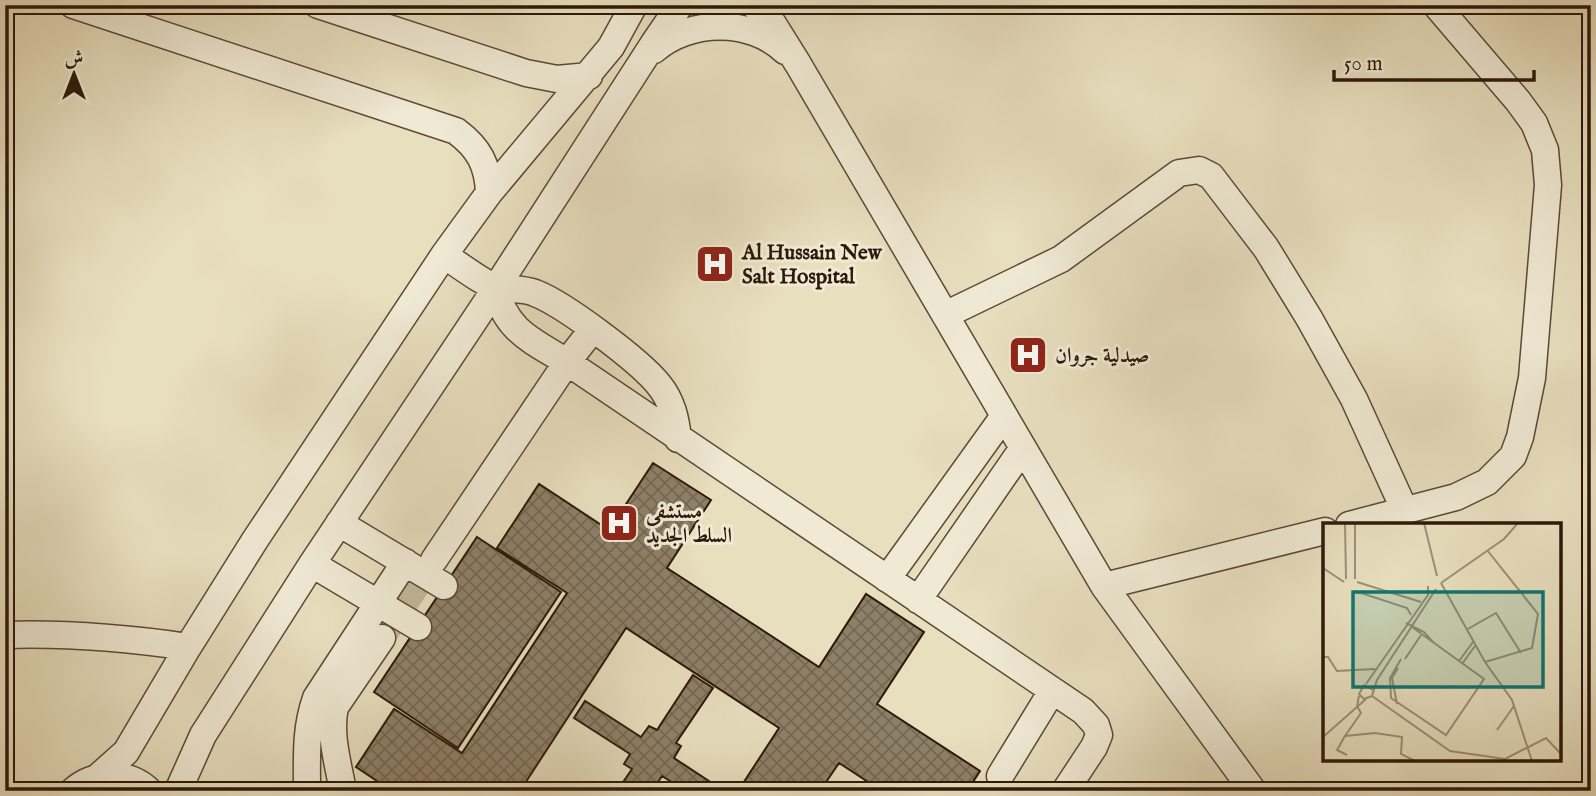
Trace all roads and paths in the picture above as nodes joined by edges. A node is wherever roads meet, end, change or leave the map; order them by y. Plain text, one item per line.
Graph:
1 (73, 5) edge
2 (318, 5) edge
3 (635, 5) edge
4 (680, 5) edge
5 (754, 5) edge
6 (1436, 5) edge
7 (769, 15) edge
8 (643, 61) junction
9 (798, 64) junction
10 (589, 76) junction
11 (489, 193) junction
12 (444, 255) junction
13 (496, 288) junction
14 (945, 315) junction
15 (593, 330) junction
16 (567, 362) junction
17 (1004, 416) junction
18 (678, 439) junction
19 (1023, 448) junction
20 (1405, 511) junction
21 (339, 523) junction
22 (1357, 523) edge
23 (1323, 531) edge
24 (434, 560) tunnel mouth
25 (405, 562) junction
26 (312, 564) junction
27 (887, 579) junction
28 (444, 586) dead end
29 (1104, 586) junction
30 (918, 600) junction
31 (378, 602) junction
32 (418, 626) dead end
33 (5, 635) edge
34 (382, 638) tunnel mouth
35 (188, 647) junction
36 (1052, 691) junction
37 (1000, 776) dead end
38 (98, 777) junction
39 (74, 791) edge
40 (149, 791) edge
41 (178, 791) edge
42 (307, 791) edge
43 (343, 791) edge
44 (1065, 791) edge
45 (1253, 791) edge

1 - 11 street
2 - 10 street
3 - 10 street
4 - 8 street
5 - 7 street
6 - 20 street
7 - 9 street
8 - 9 street
8 - 13 street
9 - 14 street
10 - 11 street
11 - 12 street
12 - 13 street
12 - 35 street
13 - 15 street
13 - 16 street
13 - 21 street
14 - 17 street
14 - 20 street
15 - 16 street
15 - 18 street
16 - 18 street
16 - 24 street
17 - 19 street
17 - 27 street
18 - 27 street
19 - 29 street
19 - 30 street
20 - 22 street
21 - 25 street
21 - 26 street
23 - 29 street
25 - 28 street
25 - 31 street
26 - 31 street
26 - 41 street
27 - 30 street
29 - 45 street
30 - 36 street
31 - 32 street
31 - 42 street
33 - 35 street
34 - 43 street
35 - 38 street
36 - 37 street
36 - 44 street
38 - 39 street
38 - 40 street

